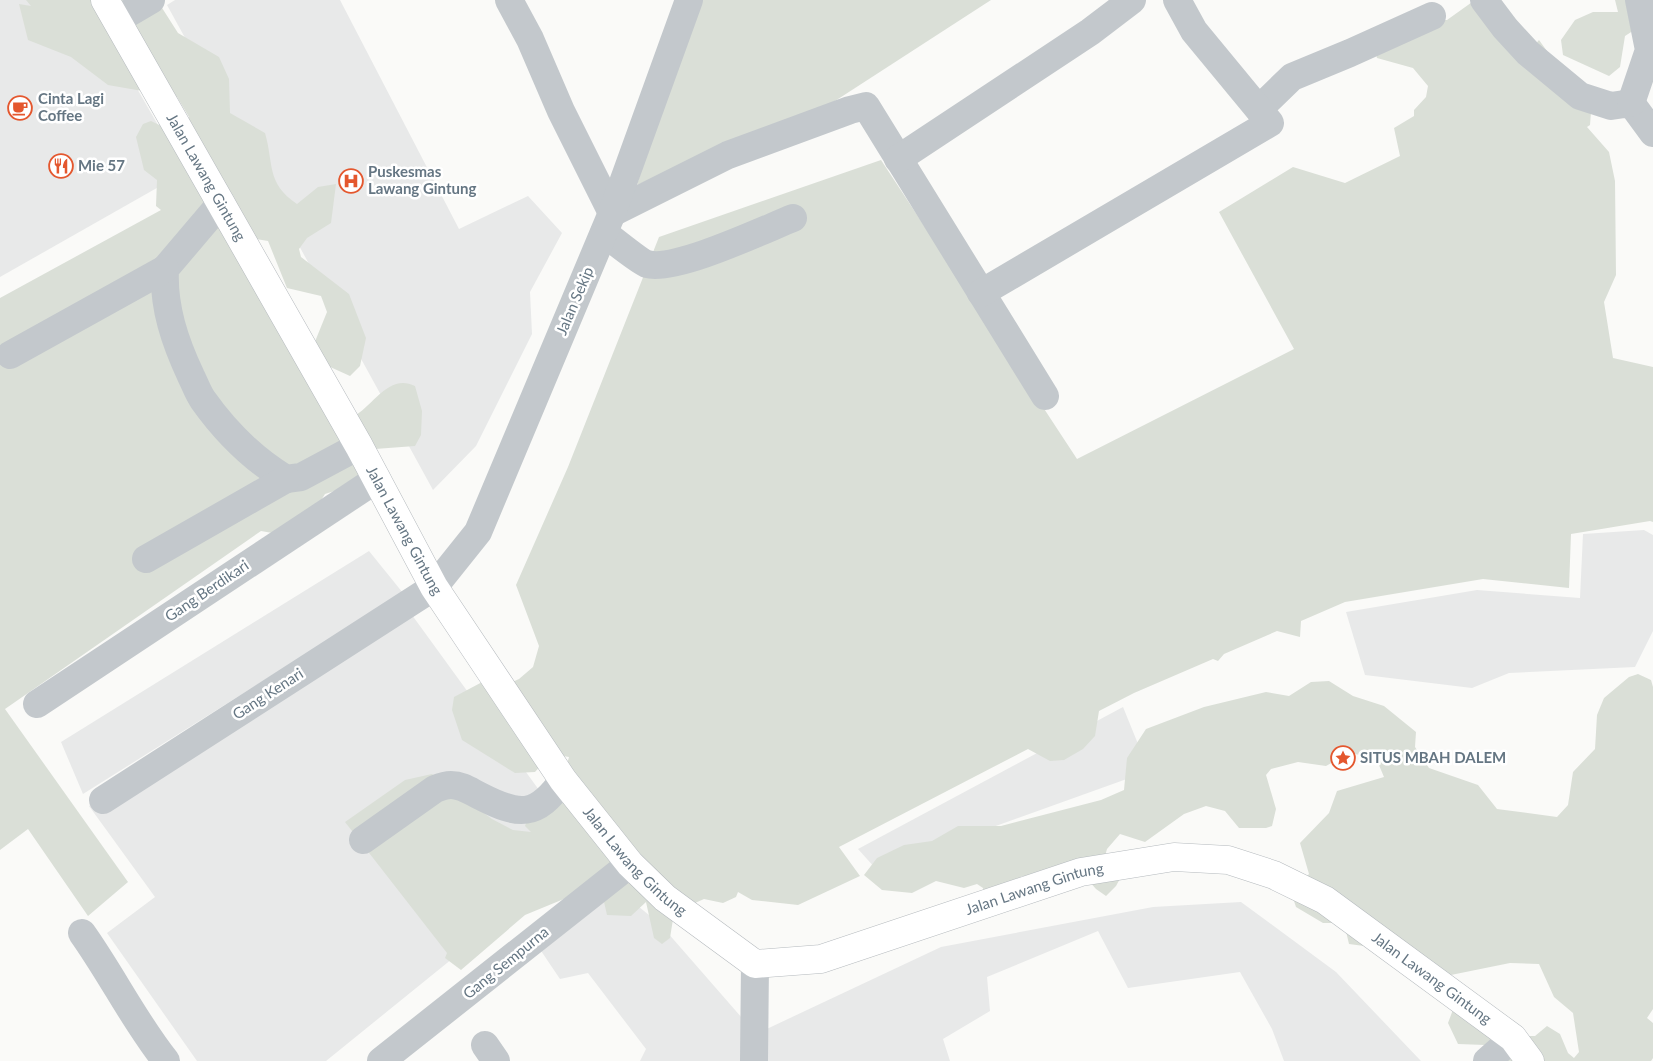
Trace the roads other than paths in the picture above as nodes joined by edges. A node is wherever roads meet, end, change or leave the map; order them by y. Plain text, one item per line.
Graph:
1 (151, 0) edge
2 (509, 0) edge
3 (689, 0) edge
4 (1132, 0) edge
5 (1177, 0) edge
6 (1484, 0) edge
7 (1640, 0) edge
8 (111, 10) edge
9 (1432, 16) dead end
10 (1631, 103) junction
11 (1258, 109) junction
12 (1653, 133) edge
13 (898, 159) junction
14 (221, 203) junction
15 (793, 218) dead end
16 (608, 223) junction
17 (164, 270) junction
18 (981, 293) junction
19 (10, 355) dead end
20 (1045, 396) dead end
21 (359, 446) junction
22 (286, 479) junction
23 (377, 479) junction
24 (146, 559) dead end
25 (434, 588) junction
26 (37, 704) dead end
27 (563, 780) junction
28 (102, 800) dead end
29 (363, 840) dead end
30 (630, 864) junction
31 (82, 933) dead end
32 (755, 964) junction
33 (1513, 1038) junction
34 (166, 1061) edge
35 (381, 1061) edge
36 (754, 1061) edge
37 (1487, 1061) edge
38 (1530, 1061) edge

1 - 8 street
2 - 16 street
3 - 16 street, Jalan Sekip
4 - 13 street
5 - 11 street
6 - 10 street
7 - 10 street
8 - 14 main road, Jalan Lawang Gintung
9 - 11 street
10 - 12 street
11 - 18 street
13 - 16 street
13 - 18 street
14 - 17 street
14 - 21 main road, Jalan Lawang Gintung
15 - 16 street
16 - 25 street, Jalan Sekip
17 - 19 street
17 - 22 street
18 - 20 street
21 - 22 street
21 - 23 main road, Jalan Lawang Gintung
22 - 24 street
23 - 25 main road, Jalan Lawang Gintung
23 - 26 street, Gang Berdikari
25 - 27 main road, Jalan Lawang Gintung
25 - 28 street, Gang Kenari
27 - 29 street
27 - 30 main road, Jalan Lawang Gintung
30 - 32 main road, Jalan Lawang Gintung
30 - 35 street, Gang Sempurna
31 - 34 street
32 - 33 main road, Jalan Lawang Gintung
32 - 36 street
33 - 37 street
33 - 38 main road, Jalan Lawang Gintung

